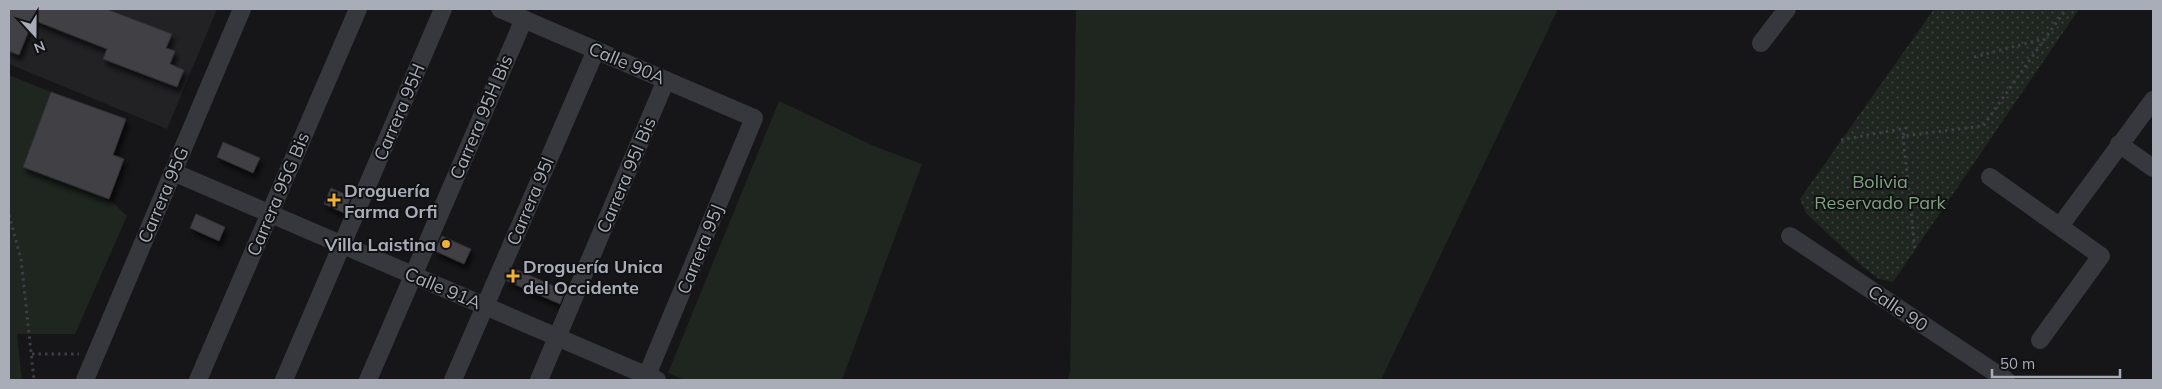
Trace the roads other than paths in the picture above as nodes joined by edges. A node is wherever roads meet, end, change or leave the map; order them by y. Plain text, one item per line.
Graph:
1 (242, 9) edge
2 (358, 9) edge
3 (443, 9) edge
4 (500, 9) edge
5 (1787, 9) edge
6 (524, 19) junction
7 (1761, 43) dead end
8 (596, 50) junction
9 (666, 80) junction
10 (2153, 100) edge
11 (754, 118) joint
12 (2120, 144) junction
13 (2153, 168) edge
14 (173, 172) junction
15 (1990, 177) dead end
16 (270, 213) junction
17 (2060, 226) junction
18 (1790, 236) dead end
19 (342, 244) junction
20 (413, 275) junction
21 (485, 306) junction
22 (557, 337) junction
23 (2040, 340) dead end
24 (650, 379) edge
25 (85, 380) edge
26 (198, 380) edge
27 (284, 380) edge
28 (368, 380) edge
29 (453, 380) edge
30 (539, 380) edge
31 (2006, 380) edge

1 - 14 street, Carrera 95G
2 - 16 street, Carrera 95G Bis
3 - 19 street, Carrera 95H
4 - 6 street, Calle 90A
5 - 7 street
6 - 8 street, Calle 90A
6 - 20 street, Carrera 95H Bis
8 - 9 street, Calle 90A
8 - 21 street, Carrera 95I
9 - 11 street, Calle 90A
9 - 22 street, Carrera 95I Bis
10 - 12 street
11 - 24 street, Carrera 95J
12 - 13 street
12 - 17 street
14 - 16 street, Calle 91A
14 - 25 street, Carrera 95G
15 - 17 street
16 - 19 street, Calle 91A
16 - 26 street, Carrera 95G Bis
17 - 23 street
18 - 31 street, Calle 90
19 - 20 street, Calle 91A
19 - 27 street, Carrera 95H
20 - 21 street, Calle 91A
20 - 28 street, Carrera 95H Bis
21 - 22 street, Calle 91A
21 - 29 street, Carrera 95I
22 - 24 street, Calle 91A
22 - 30 street, Carrera 95I Bis

